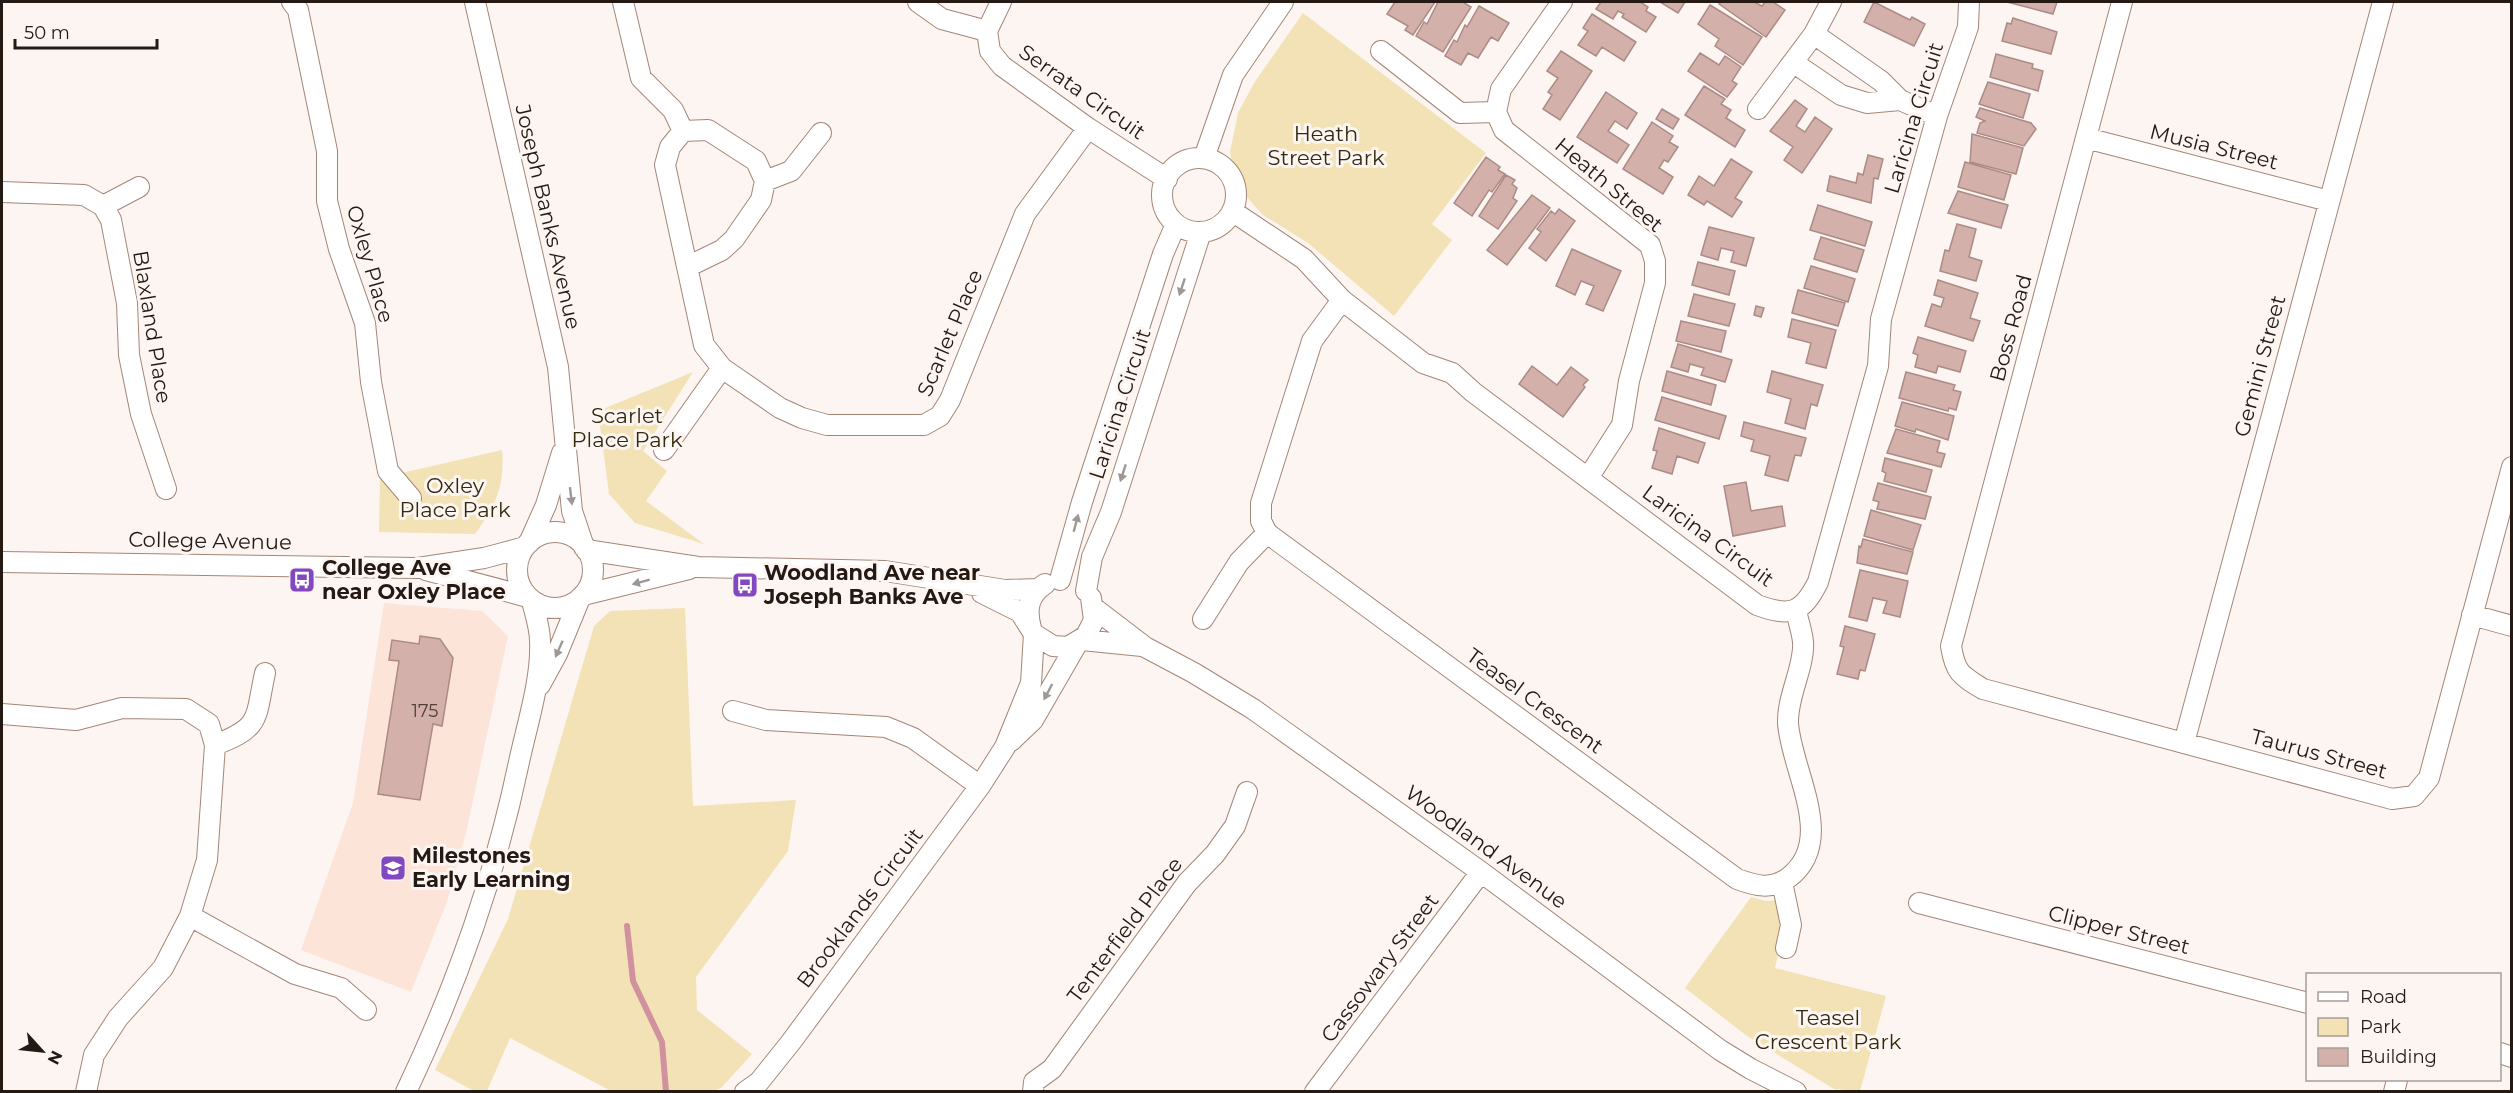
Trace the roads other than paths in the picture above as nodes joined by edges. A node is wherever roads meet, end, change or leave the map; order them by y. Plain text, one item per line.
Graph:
1 (292, 2) edge
2 (475, 2) edge
3 (623, 2) edge
4 (918, 2) edge
5 (1000, 2) edge
6 (1283, 2) edge
7 (1562, 2) edge
8 (1831, 2) edge
9 (1969, 2) edge
10 (2122, 2) edge
11 (2383, 2) edge
12 (987, 31) junction
13 (1814, 34) junction
14 (1381, 51) dead end
15 (1794, 63) junction
16 (1900, 100) junction
17 (1758, 109) dead end
18 (1496, 112) junction
19 (1937, 116) junction
20 (1088, 128) junction
21 (683, 131) junction
22 (821, 133) dead end
23 (2086, 138) junction
24 (1204, 158) junction
25 (1167, 178) junction
26 (765, 181) junction
27 (139, 187) dead end
28 (2, 192) edge
29 (2329, 201) junction
30 (103, 206) junction
31 (1232, 211) junction
32 (1176, 224) junction
33 (1201, 232) junction
34 (687, 267) junction
35 (1342, 300) junction
36 (722, 368) junction
37 (565, 444) junction
38 (664, 450) dead end
39 (2511, 467) edge
40 (1588, 478) junction
41 (166, 489) dead end
42 (411, 498) dead end
43 (1267, 533) junction
44 (527, 545) junction
45 (585, 548) junction
46 (2, 562) edge
47 (698, 567) junction
48 (418, 568) junction
49 (1060, 580) junction
50 (952, 581) junction
51 (1038, 588) junction
52 (582, 596) junction
53 (530, 599) junction
54 (1090, 599) junction
55 (1796, 610) junction
56 (2472, 615) junction
57 (1203, 619) dead end
58 (2511, 626) edge
59 (1032, 631) junction
60 (1080, 641) junction
61 (1145, 647) junction
62 (1954, 667) joint
63 (265, 674) dead end
64 (533, 697) junction
65 (733, 711) dead end
66 (2, 714) edge
67 (2184, 743) junction
68 (215, 745) junction
69 (1005, 747) junction
70 (980, 786) junction
71 (1247, 792) dead end
72 (1481, 872) junction
73 (1782, 882) junction
74 (1919, 903) dead end
75 (190, 916) junction
76 (1786, 948) dead end
77 (2306, 1003) edge
78 (366, 1010) dead end
79 (758, 1088) edge
80 (86, 1092) edge
81 (405, 1092) edge
82 (1034, 1092) edge
83 (1315, 1092) edge
84 (1796, 1092) edge

1 - 42 street, Oxley Place
2 - 37 street, Joseph Banks Avenue
3 - 21 street
4 - 12 street
5 - 12 street
6 - 24 street
7 - 18 street
8 - 13 street
9 - 19 street, Laricina Circuit
10 - 23 street, Boss Road
11 - 29 street, Gemini Street
12 - 20 street, Serrata Circuit
13 - 15 street
13 - 16 street
14 - 18 street
15 - 16 street
15 - 17 street
16 - 19 street
18 - 40 street, Heath Street
19 - 55 street, Laricina Circuit
20 - 25 street, Serrata Circuit
20 - 36 street, Scarlet Place
21 - 26 street
21 - 34 street, Scarlet Place
22 - 26 street
23 - 29 street, Musia Street
23 - 62 street, Boss Road
24 - 25 street
24 - 31 street
25 - 32 street
26 - 34 street
27 - 30 street
28 - 30 street
29 - 67 street, Gemini Street
30 - 41 street, Blaxland Place
31 - 33 street
31 - 35 street, Laricina Circuit
32 - 33 street
49 -> 32 street, Laricina Circuit
33 -> 54 street, Laricina Circuit
34 - 36 street, Scarlet Place
35 - 40 street, Laricina Circuit
35 - 43 street
36 - 38 street
37 - 44 street, Joseph Banks Avenue
37 -> 45 street, Joseph Banks Avenue
39 - 56 street, Taurus Street
40 - 55 street, Laricina Circuit
43 - 57 street
43 - 73 street, Teasel Crescent
44 - 45 street
44 - 48 street, College Avenue
44 - 53 street
45 - 47 street, Woodland Avenue
45 - 52 street
46 - 48 street, College Avenue
47 - 50 street, Woodland Avenue
47 -> 52 street, Woodland Avenue
48 - 53 street, College Avenue
49 - 51 street, Woodland Avenue
49 - 54 street, Woodland Avenue
50 - 51 street, Woodland Avenue
50 - 59 street, Woodland Avenue
51 - 59 street
52 - 53 street
52 -> 64 street
53 - 64 street
54 - 60 street
54 - 61 street, Woodland Avenue
55 - 73 street
56 - 58 street
56 - 67 street, Taurus Street
59 - 60 street, Woodland Avenue
59 - 69 street, Brooklands Circuit
60 - 61 street, Woodland Avenue
60 -> 69 street, Brooklands Circuit
61 - 72 street, Woodland Avenue
62 - 67 street, Taurus Street
63 - 68 street
64 - 81 street
65 - 70 street
66 - 68 street
68 - 75 street
69 - 70 street, Brooklands Circuit
70 - 79 street, Brooklands Circuit
71 - 82 street, Tenterfield Place
72 - 83 street, Cassowary Street
72 - 84 street, Woodland Avenue
73 - 76 street
74 - 77 street, Clipper Street
75 - 78 street
75 - 80 street

